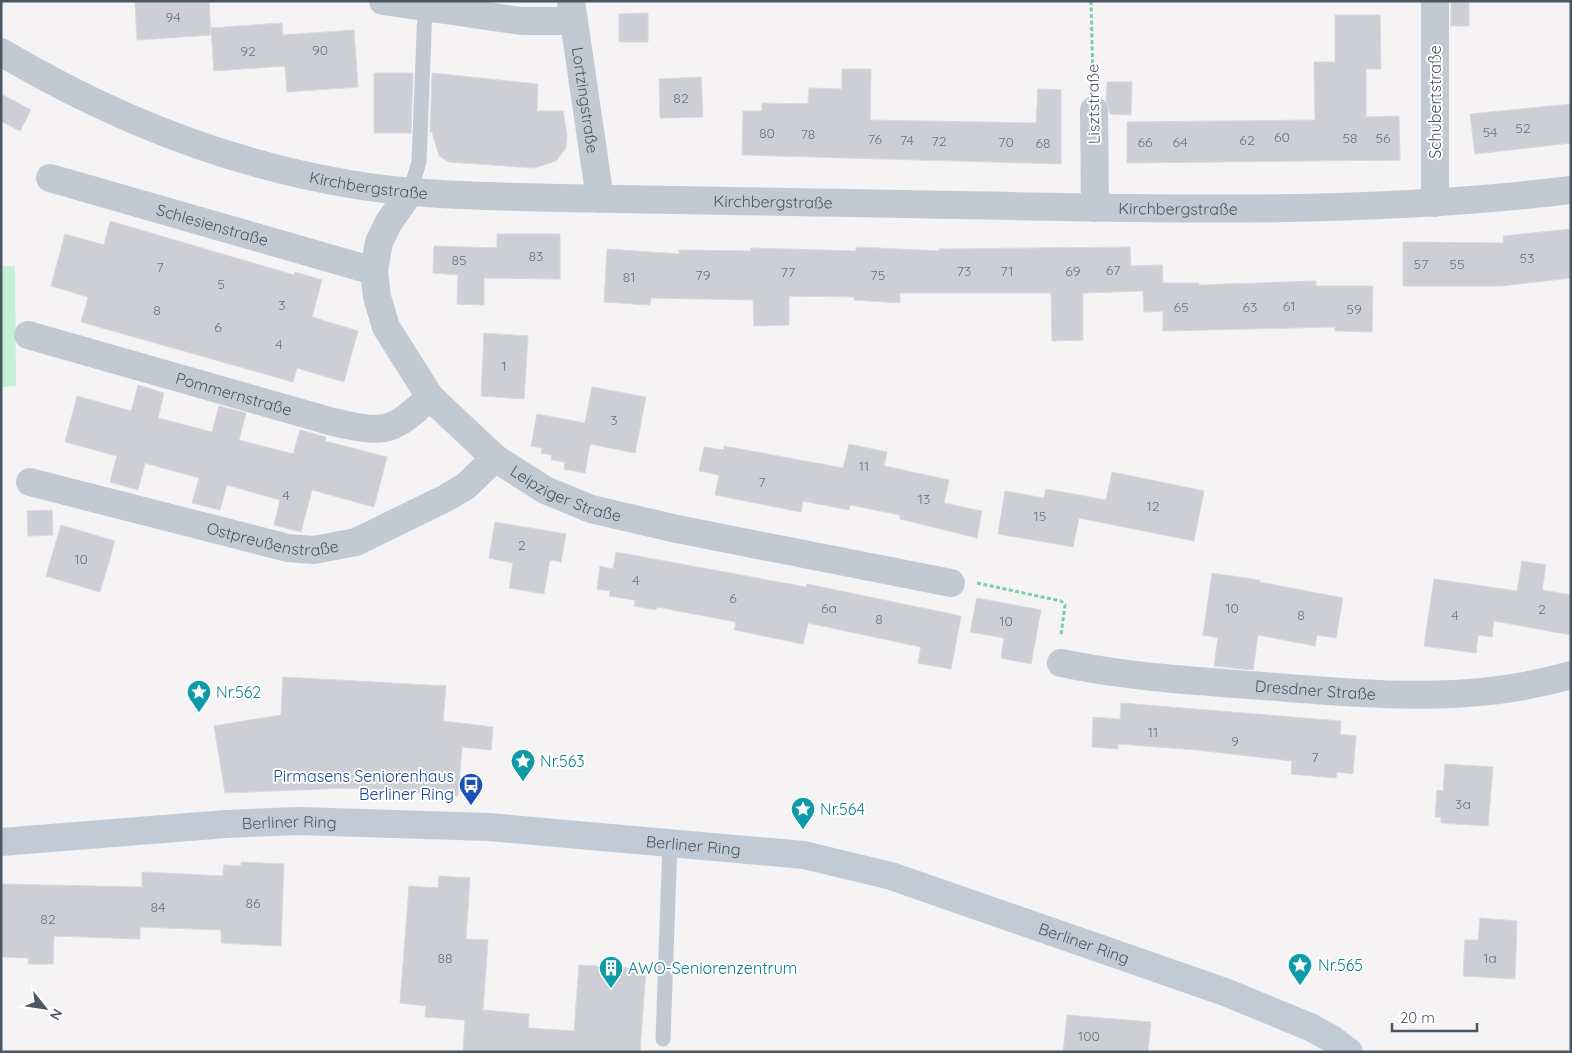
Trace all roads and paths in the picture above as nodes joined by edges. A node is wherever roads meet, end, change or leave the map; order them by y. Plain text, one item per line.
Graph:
1 (383, 1) edge
2 (1091, 1) edge
3 (1435, 1) edge
4 (425, 8) junction
5 (572, 11) edge
6 (1, 52) edge
7 (1094, 110) joint
8 (50, 178) dead end
9 (1571, 190) edge
10 (410, 192) junction
11 (600, 199) junction
12 (1435, 202) junction
13 (1094, 208) junction
14 (374, 271) junction
15 (28, 335) dead end
16 (430, 396) junction
17 (495, 458) junction
18 (30, 482) dead end
19 (952, 583) joint
20 (1061, 663) joint
21 (1571, 675) edge
22 (1, 842) edge
23 (670, 842) junction
24 (663, 1038) dead end
25 (1349, 1052) edge

1 - 4 street
2 - 7 path, Lisztstraße
3 - 12 street, Schubertstraße
4 - 5 street
4 - 10 lane
5 - 11 street, Lortzingstraße
6 - 10 street, Kirchbergstraße
7 - 13 street, Lisztstraße
8 - 14 street, Schlesienstraße
9 - 12 street, Kirchbergstraße
10 - 11 street, Kirchbergstraße
10 - 14 street, Leipziger Straße
11 - 13 street, Kirchbergstraße
12 - 13 street, Kirchbergstraße
14 - 16 street, Leipziger Straße
15 - 16 street, Pommernstraße
16 - 17 street, Leipziger Straße
17 - 18 street, Ostpreußenstraße
17 - 19 street, Leipziger Straße
19 - 20 path
20 - 21 street, Dresdner Straße
22 - 23 street, Berliner Ring
23 - 24 lane
23 - 25 street, Berliner Ring

